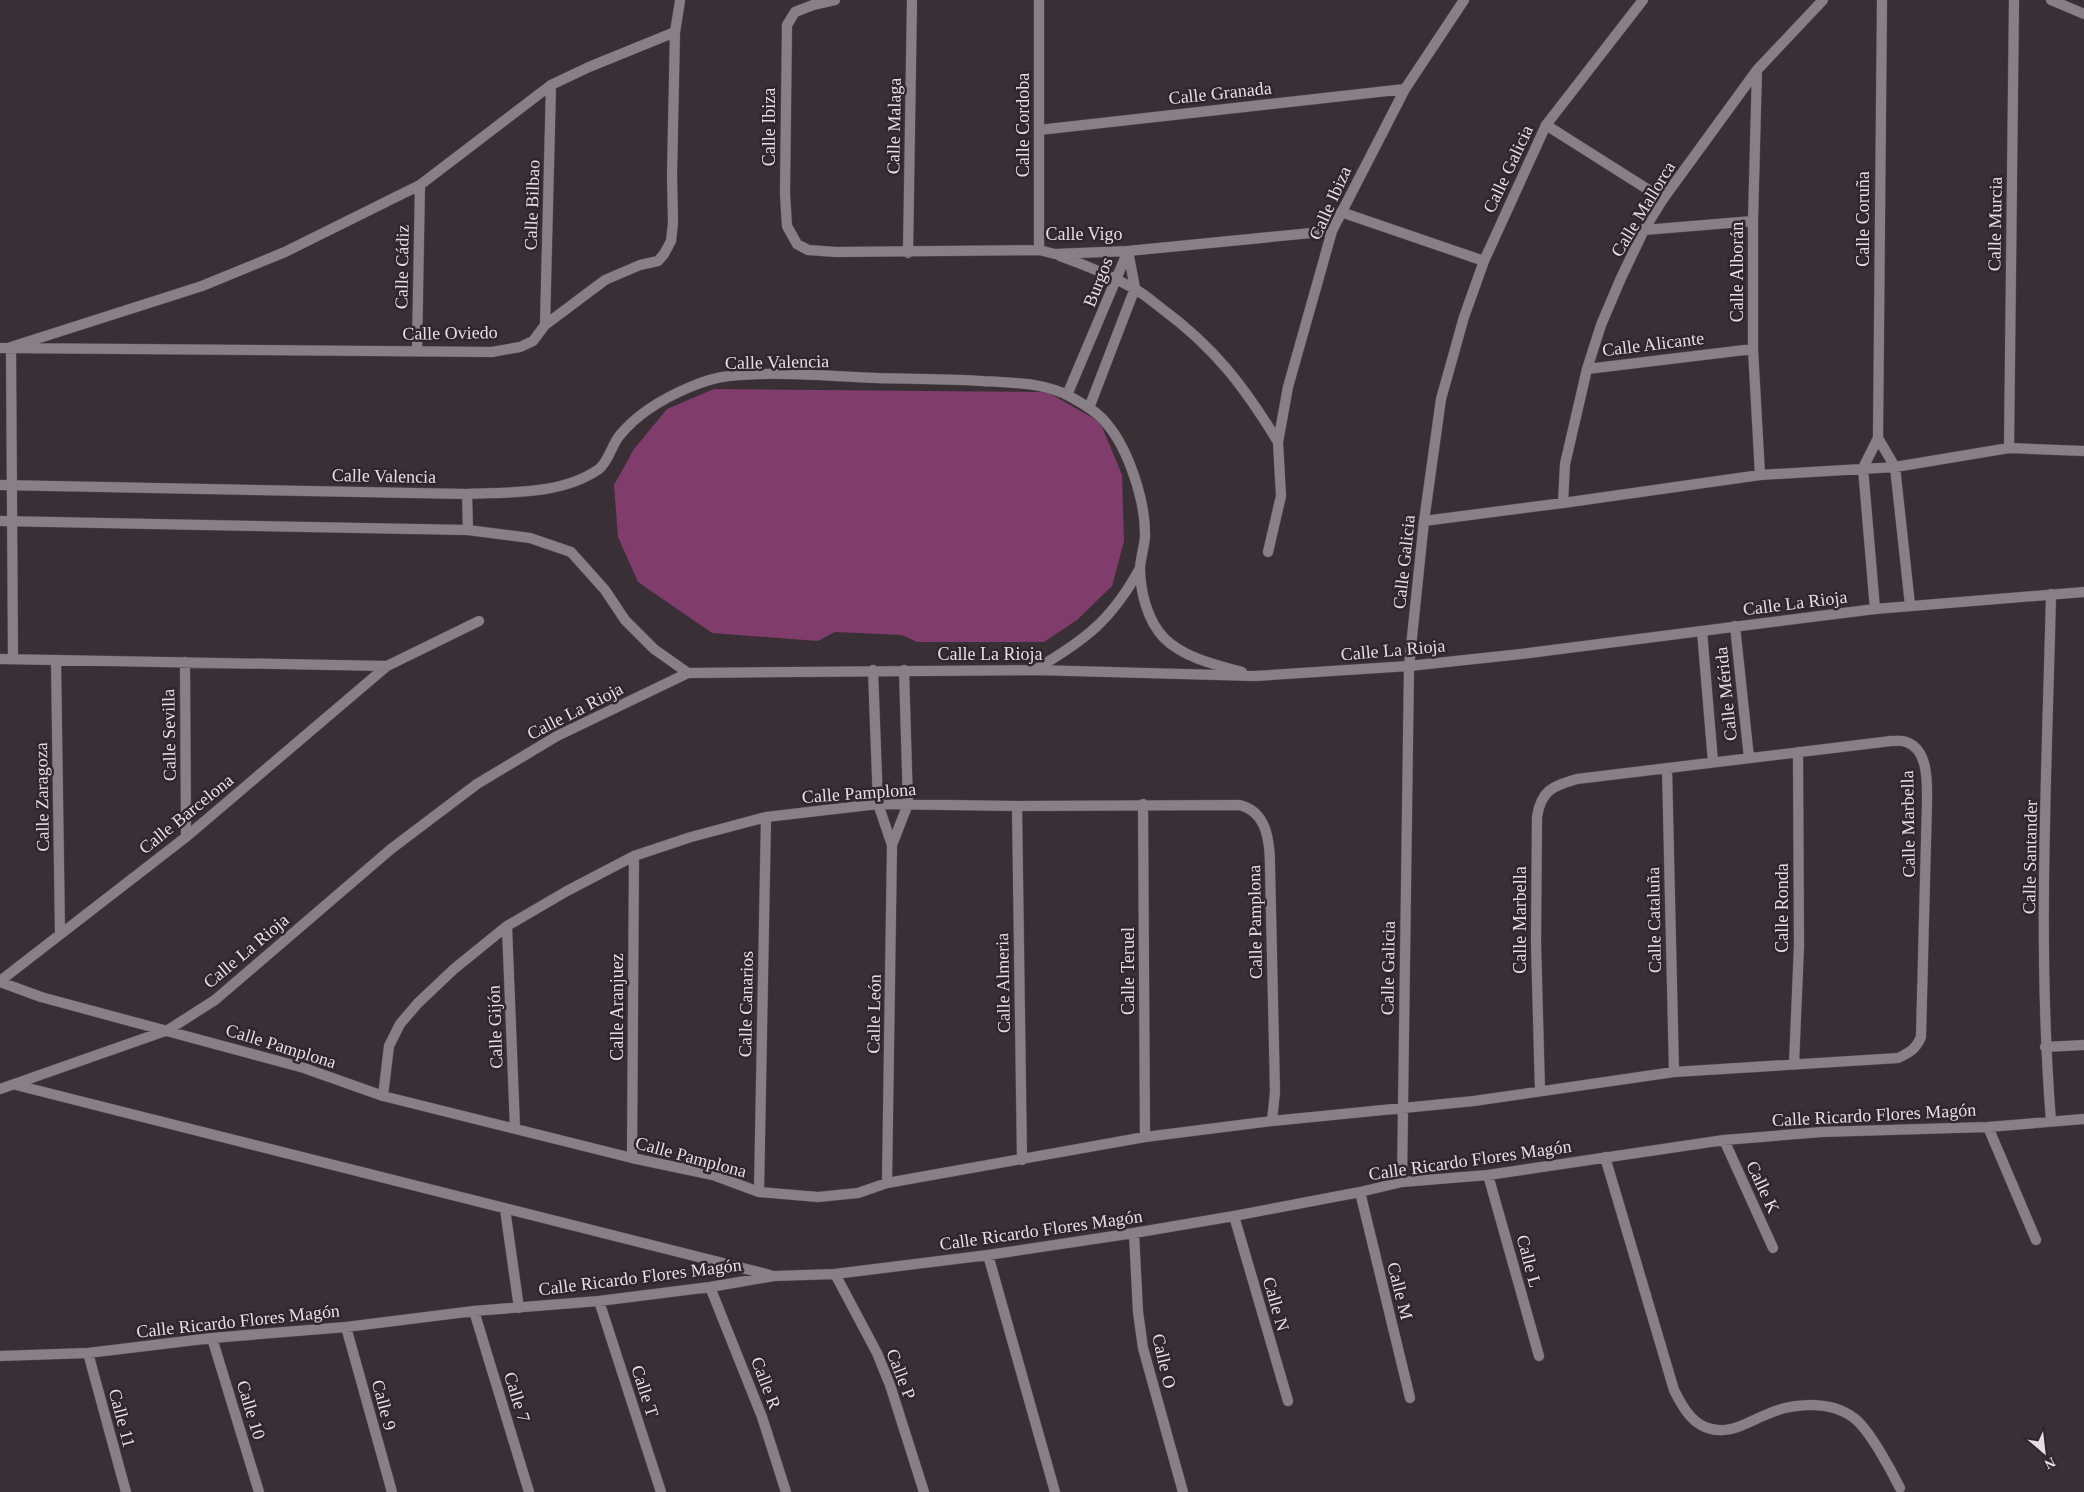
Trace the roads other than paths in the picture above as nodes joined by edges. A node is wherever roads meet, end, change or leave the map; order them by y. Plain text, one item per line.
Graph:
1 (835, 0) edge
2 (912, 0) edge
3 (1039, 0) edge
4 (1464, 0) edge
5 (1643, 0) edge
6 (1823, 0) edge
7 (1882, 0) edge
8 (2014, 0) edge
9 (2051, 0) edge
10 (680, 1) edge
11 (2084, 14) edge
12 (675, 32) junction
13 (1757, 70) junction
14 (551, 85) junction
15 (1405, 89) junction
16 (1546, 125) junction
17 (1039, 130) junction
18 (420, 185) junction
19 (1663, 198) junction
20 (1341, 212) junction
21 (1753, 221) junction
22 (1644, 230) junction
23 (1332, 231) junction
24 (1039, 250) junction
25 (1128, 251) junction
26 (836, 252) joint
27 (908, 253) junction
28 (1055, 254) junction
29 (1484, 261) junction
30 (1117, 280) junction
31 (1135, 288) junction
32 (545, 325) junction
33 (11, 347) junction
34 (0, 348) edge
35 (1754, 348) junction
36 (417, 350) junction
37 (1587, 369) junction
38 (1067, 395) junction
39 (1089, 408) junction
40 (1878, 438) junction
41 (1278, 442) junction
42 (2009, 448) junction
43 (2084, 451) edge
44 (1896, 466) junction
45 (1863, 468) junction
46 (1760, 475) junction
47 (0, 485) edge
48 (12, 485) junction
49 (466, 494) junction
50 (1563, 503) junction
51 (0, 521) edge
52 (12, 521) junction
53 (1424, 521) junction
54 (468, 530) junction
55 (1268, 552) dead end
56 (1140, 567) junction
57 (2084, 592) edge
58 (2051, 594) junction
59 (1910, 605) junction
60 (1876, 609) junction
61 (480, 621) dead end
62 (1735, 626) junction
63 (1702, 631) junction
64 (0, 658) edge
65 (13, 659) junction
66 (56, 660) junction
67 (185, 662) junction
68 (387, 666) junction
69 (1409, 666) junction
70 (872, 670) junction
71 (904, 670) junction
72 (1035, 670) junction
73 (688, 673) junction
74 (1255, 676) junction
75 (1798, 752) junction
76 (1749, 758) junction
77 (1713, 762) junction
78 (1667, 768) junction
79 (878, 804) junction
80 (908, 804) junction
81 (1144, 804) junction
82 (1017, 806) junction
83 (766, 817) junction
84 (186, 837) junction
85 (892, 845) junction
86 (634, 856) junction
87 (507, 926) junction
88 (60, 933) junction
89 (0, 982) edge
90 (168, 1030) junction
91 (2084, 1045) edge
92 (2045, 1047) junction
93 (1794, 1064) junction
94 (1674, 1072) junction
95 (15, 1085) junction
96 (0, 1089) edge
97 (1540, 1091) junction
98 (383, 1096) junction
99 (1403, 1108) junction
100 (2084, 1119) edge
101 (1272, 1121) junction
102 (2051, 1121) junction
103 (1988, 1126) junction
104 (515, 1128) junction
105 (1145, 1137) junction
106 (1724, 1140) junction
107 (1605, 1157) junction
108 (632, 1158) junction
109 (1022, 1160) junction
110 (1488, 1175) junction
111 (1402, 1182) junction
112 (887, 1183) junction
113 (759, 1192) junction
114 (1360, 1192) junction
115 (505, 1209) junction
116 (1234, 1216) junction
117 (1134, 1233) junction
118 (2036, 1240) dead end
119 (1773, 1248) dead end
120 (988, 1255) junction
121 (835, 1274) junction
122 (774, 1276) junction
123 (710, 1287) junction
124 (599, 1301) junction
125 (519, 1308) junction
126 (474, 1311) junction
127 (346, 1327) junction
128 (212, 1338) junction
129 (88, 1353) junction
130 (0, 1356) edge
131 (1538, 1356) dead end
132 (1410, 1398) dead end
133 (1288, 1401) dead end
134 (1900, 1488) dead end
135 (126, 1492) edge
136 (259, 1492) edge
137 (392, 1492) edge
138 (529, 1492) edge
139 (661, 1492) edge
140 (786, 1492) edge
141 (924, 1492) edge
142 (1055, 1492) edge
143 (1183, 1492) edge

1 - 26 street, Calle Ibiza
2 - 27 street, Calle Malaga
3 - 17 street, Calle Cordoba
4 - 15 street, Calle Ibiza
5 - 16 street, Calle Galicia
6 - 13 street, Calle Mallorca
7 - 40 street, Calle Coruña
8 - 42 street, Calle Murcia
9 - 11 street
10 - 12 street, Calle Oviedo
12 - 14 street, Calle Oviedo
12 - 32 street, Calle Oviedo
13 - 19 street, Calle Mallorca
13 - 21 street, Calle Alborán
14 - 18 street, Calle Oviedo
14 - 32 street, Calle Bilbao
15 - 17 street, Calle Granada
15 - 20 street, Calle Ibiza
16 - 19 street
16 - 29 street, Calle Galicia
17 - 24 street, Calle Cordoba
18 - 33 street, Calle Oviedo
18 - 36 street, Calle Cádiz
19 - 22 street, Calle Mallorca
20 - 23 street, Calle Ibiza
20 - 29 street
21 - 22 street
21 - 35 street, Calle Alborán
22 - 37 street, Calle Mallorca
23 - 25 street, Calle Vigo
23 - 41 street, Calle Ibiza
24 - 27 street, Calle Vigo
24 - 28 street, Calle Vigo
25 - 28 street, Calle Vigo
25 - 30 street, Burgos
25 - 31 street, Burgos
26 - 27 street, Calle Vigo
28 - 30 street, Calle Ibiza
29 - 53 street, Calle Galicia
30 - 31 street, Calle Ibiza
30 - 38 street, Burgos
31 - 39 street, Burgos
31 - 41 street, Calle Ibiza
32 - 36 street, Calle Oviedo
33 - 34 street, Calle Oviedo
33 - 36 street, Calle Oviedo
33 - 48 street
35 - 37 street, Calle Alicante
35 - 46 street, Calle Alborán
37 - 50 street, Calle Mallorca
38 - 39 street, Calle Valencia
38 - 49 street, Calle Valencia
39 - 56 street, Calle Valencia
40 - 44 street
40 - 45 street, Calle Coruña
41 - 55 street, Calle Ibiza
42 - 43 street
42 - 44 street
44 - 45 street
44 - 59 street
45 - 46 street
45 - 60 street
46 - 50 street
47 - 48 street, Calle Valencia
48 - 49 street, Calle Valencia
48 - 52 street
49 - 54 street
50 - 53 street
51 - 52 street
52 - 54 street
52 - 65 street
53 - 69 street, Calle Galicia
54 - 73 street
56 - 72 street
56 - 74 street, Calle Valencia
57 - 58 street, Calle La Rioja
58 - 59 street, Calle La Rioja
58 - 92 street, Calle Santander
59 - 60 street, Calle La Rioja
60 - 62 street, Calle La Rioja
61 - 68 street, Calle Barcelona
62 - 63 street, Calle La Rioja
62 - 76 street, Calle Mérida
63 - 69 street, Calle La Rioja
63 - 77 street, Calle Mérida
64 - 65 street, Calle Barcelona
65 - 66 street, Calle Barcelona
66 - 67 street, Calle Barcelona
66 - 88 street, Calle Zaragoza
67 - 68 street, Calle Barcelona
67 - 84 street, Calle Sevilla
68 - 84 street, Calle Barcelona
69 - 74 street, Calle La Rioja
69 - 99 street, Calle Galicia
70 - 71 street, Calle La Rioja
70 - 73 street, Calle La Rioja
70 - 79 street, Calle León
71 - 72 street, Calle La Rioja
71 - 80 street, Calle León
72 - 74 street, Calle La Rioja
73 - 90 street, Calle La Rioja
75 - 76 street, Calle Marbella
75 - 93 street, Calle Ronda
75 - 93 street, Calle Marbella
76 - 77 street, Calle Marbella
77 - 78 street, Calle Marbella
78 - 94 street, Calle Cataluña
78 - 97 street, Calle Marbella
79 - 80 street, Calle Pamplona
79 - 83 street, Calle Pamplona
79 - 85 street, Calle León
80 - 82 street, Calle Pamplona
80 - 85 street, Calle León
81 - 82 street, Calle Pamplona
81 - 101 street, Calle Pamplona
81 - 105 street, Calle Teruel
82 - 109 street, Calle Almeria
83 - 86 street, Calle Pamplona
83 - 113 street, Calle Canarios
84 - 88 street, Calle Barcelona
85 - 112 street, Calle León
86 - 87 street, Calle Pamplona
86 - 108 street, Calle Aranjuez
87 - 98 street, Calle Pamplona
87 - 104 street, Calle Gijón
88 - 89 street, Calle Barcelona
89 - 90 street, Calle Barcelona
90 - 95 street, Calle La Rioja
90 - 98 street, Calle Pamplona
91 - 92 street
92 - 102 street, Calle Santander
93 - 94 street, Calle Marbella
94 - 97 street, Calle Marbella
95 - 96 street
95 - 115 street
97 - 99 street, Calle Marbella
98 - 104 street, Calle Pamplona
99 - 101 street, Calle Marbella
99 - 111 street, Calle Galicia
100 - 102 street, Calle Ricardo Flores Magón
101 - 105 street, Calle Pamplona
102 - 103 street, Calle Ricardo Flores Magón
103 - 106 street, Calle Ricardo Flores Magón
103 - 118 street
104 - 108 street, Calle Pamplona
105 - 109 street, Calle Pamplona
106 - 107 street, Calle Ricardo Flores Magón
106 - 119 street, Calle K
107 - 110 street, Calle Ricardo Flores Magón
107 - 134 street
108 - 113 street, Calle Pamplona
109 - 112 street, Calle Pamplona
110 - 111 street, Calle Ricardo Flores Magón
110 - 131 street, Calle L
111 - 114 street, Calle Ricardo Flores Magón
112 - 113 street, Calle Pamplona
114 - 116 street, Calle Ricardo Flores Magón
114 - 132 street, Calle M
115 - 122 street
115 - 125 street
116 - 117 street, Calle Ricardo Flores Magón
116 - 133 street, Calle N
117 - 120 street, Calle Ricardo Flores Magón
117 - 143 street, Calle O
120 - 121 street, Calle Ricardo Flores Magón
120 - 142 street
121 - 122 street, Calle Ricardo Flores Magón
121 - 141 street, Calle P
122 - 123 street, Calle Ricardo Flores Magón
123 - 124 street, Calle Ricardo Flores Magón
123 - 140 street, Calle R
124 - 125 street, Calle Ricardo Flores Magón
124 - 139 street, Calle T
125 - 126 street, Calle Ricardo Flores Magón
126 - 127 street, Calle Ricardo Flores Magón
126 - 138 street, Calle 7
127 - 128 street, Calle Ricardo Flores Magón
127 - 137 street, Calle 9
128 - 129 street, Calle Ricardo Flores Magón
128 - 136 street, Calle 10
129 - 130 street, Calle Ricardo Flores Magón
129 - 135 street, Calle 11

